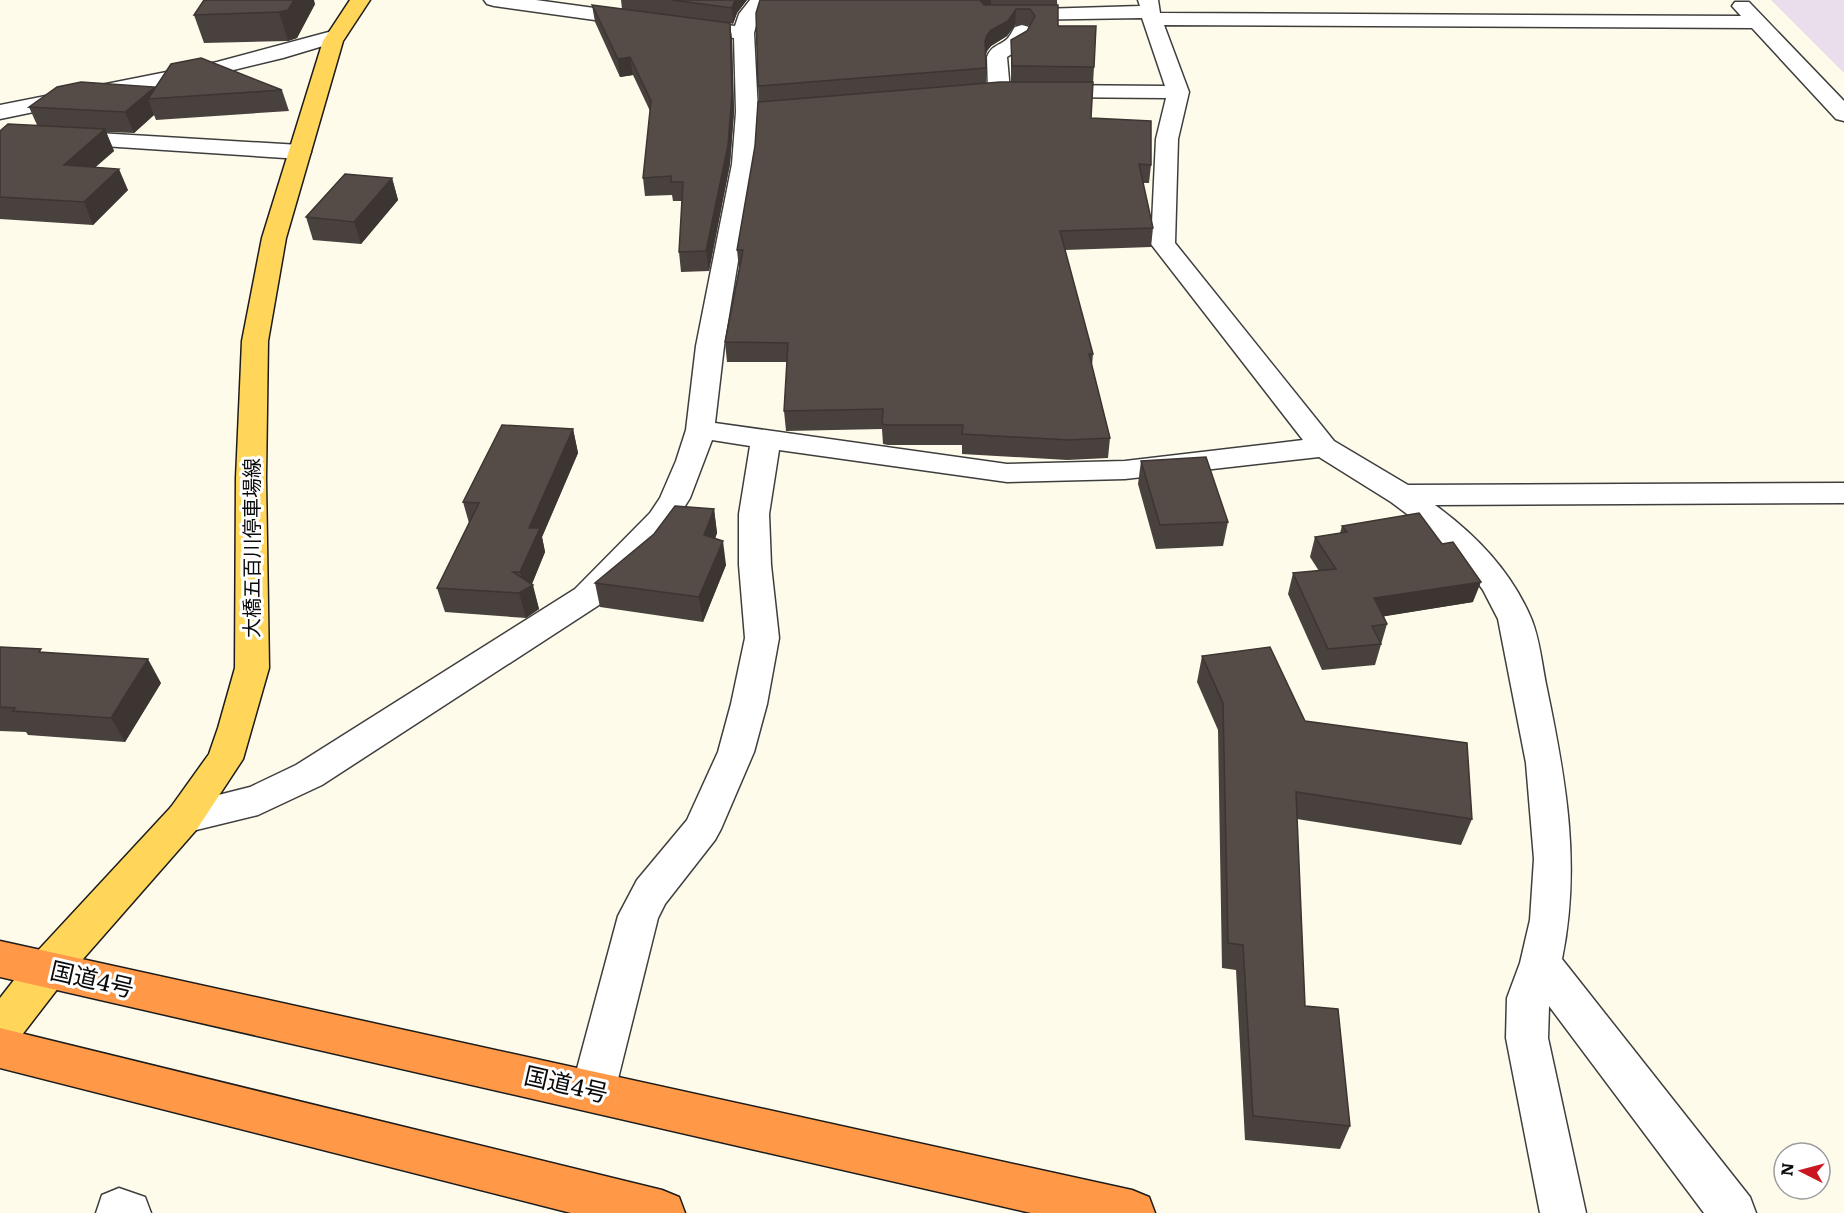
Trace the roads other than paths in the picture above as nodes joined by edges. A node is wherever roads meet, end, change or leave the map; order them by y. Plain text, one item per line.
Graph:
1 (360, 0) edge
2 (494, 0) edge
3 (763, 0) edge
4 (1736, 0) edge
5 (1151, 10) edge
6 (991, 14) edge
7 (1756, 22) junction
8 (1022, 31) edge
9 (744, 33) junction
10 (336, 36) junction
11 (999, 91) junction
12 (1178, 92) junction
13 (976, 93) edge
14 (0, 112) edge
15 (1844, 114) edge
16 (46, 137) edge
17 (300, 152) junction
18 (700, 430) junction
19 (766, 438) junction
20 (1324, 447) junction
21 (1844, 493) edge
22 (1402, 495) junction
23 (184, 818) junction
24 (0, 959) edge
25 (1541, 963) junction
26 (47, 970) junction
27 (0, 1030) edge
28 (0, 1048) edge
29 (593, 1091) junction
30 (662, 1213) edge
31 (1132, 1213) edge
32 (1563, 1213) edge
33 (1733, 1213) edge

1 - 10 main road, 大橋五百川停車場線
2 - 9 street
3 - 9 street
4 - 7 street
5 - 6 street
5 - 7 street
5 - 12 street
7 - 15 street
8 - 11 street
9 - 18 street
10 - 14 street
10 - 17 main road, 大橋五百川停車場線
11 - 12 street
11 - 13 street
12 - 20 street
16 - 17 street
17 - 23 main road, 大橋五百川停車場線
18 - 19 street
18 - 23 street
19 - 20 street
19 - 29 street
20 - 22 street
21 - 22 street
22 - 25 street
23 - 26 main road, 大橋五百川停車場線
24 - 26 highway, 国道4号
25 - 32 street
25 - 33 street
26 - 27 main road, 大橋五百川停車場線
26 - 29 highway, 国道4号
28 - 30 highway
29 - 31 highway, 国道4号

